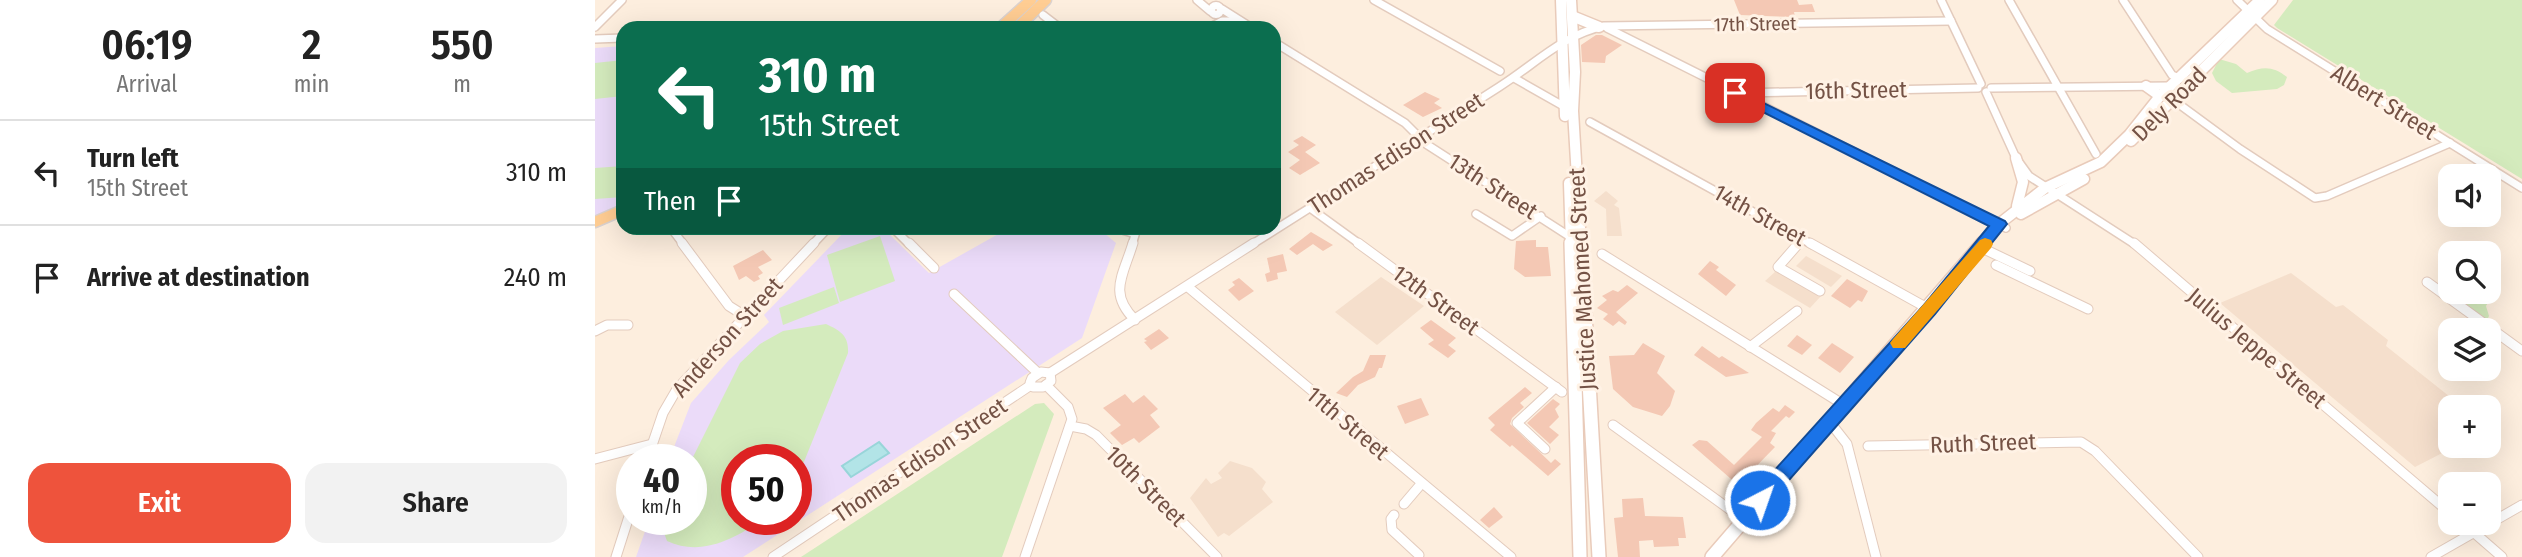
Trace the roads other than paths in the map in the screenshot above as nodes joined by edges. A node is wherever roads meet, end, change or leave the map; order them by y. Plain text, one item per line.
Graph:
1 (621, 0) edge
2 (629, 0) edge
3 (1031, 0) edge
4 (1046, 0) edge
5 (1374, 0) edge
6 (1561, 0) edge
7 (1571, 0) edge
8 (1941, 0) edge
9 (2009, 0) edge
10 (2123, 0) edge
11 (2238, 0) edge
12 (2246, 0) edge
13 (2260, 0) edge
14 (2271, 0) edge
15 (1198, 1) edge
16 (1217, 8) edge
17 (1043, 15) dead end
18 (2252, 15) junction
19 (1572, 16) junction
20 (1238, 19) junction
21 (1008, 21) edge
22 (1024, 21) edge
23 (1051, 21) edge
24 (1222, 21) edge
25 (1241, 21) edge
26 (1951, 21) junction
27 (595, 27) edge
28 (1602, 27) junction
29 (616, 38) edge
30 (595, 39) edge
31 (1568, 40) junction
32 (1281, 46) edge
33 (1500, 71) dead end
34 (2187, 74) junction
35 (1514, 78) junction
36 (1980, 86) junction
37 (2146, 86) joint
38 (2058, 87) junction
39 (1988, 90) junction
40 (1735, 93) junction
41 (2167, 94) junction
42 (1565, 107) junction
43 (1590, 122) dead end
44 (1419, 136) junction
45 (2450, 143) junction
46 (2096, 154) dead end
47 (2016, 158) junction
48 (2522, 188) edge
49 (2051, 191) junction
50 (1310, 208) junction
51 (2015, 209) junction
52 (616, 213) edge
53 (1476, 214) dead end
54 (1541, 216) junction
55 (595, 222) edge
56 (616, 222) edge
57 (2003, 226) junction
58 (1281, 227) edge
59 (595, 231) edge
60 (676, 235) edge
61 (821, 235) edge
62 (900, 235) edge
63 (1135, 235) edge
64 (1268, 235) edge
65 (1572, 238) junction
66 (1803, 239) junction
67 (1983, 247) junction
68 (1602, 254) dead end
69 (1996, 265) dead end
70 (934, 268) dead end
71 (2023, 271) junction
72 (2427, 282) dead end
73 (1188, 287) junction
74 (1819, 291) dead end
75 (954, 294) dead end
76 (1929, 309) junction
77 (2088, 309) dead end
78 (1797, 311) dead end
79 (745, 316) junction
80 (1135, 320) junction
81 (628, 325) dead end
82 (595, 331) edge
83 (1750, 347) junction
84 (2522, 351) edge
85 (1038, 373) junction
86 (1050, 373) junction
87 (1031, 385) junction
88 (1046, 386) junction
89 (1844, 405) junction
90 (1829, 421) junction
91 (1612, 425) dead end
92 (1070, 426) junction
93 (652, 444) edge
94 (1868, 446) dead end
95 (1545, 449) dead end
96 (616, 453) edge
97 (595, 459) edge
98 (1421, 484) junction
99 (2438, 503) edge
100 (1404, 504) dead end
101 (2522, 505) edge
102 (1394, 515) dead end
103 (2501, 517) edge
104 (1742, 519) junction
105 (623, 535) edge
106 (2468, 535) edge
107 (2476, 535) edge
108 (1419, 555) edge
109 (616, 557) edge
110 (773, 557) edge
111 (1025, 557) edge
112 (1217, 557) edge
113 (1511, 557) edge
114 (1580, 557) edge
115 (1599, 557) edge
116 (1712, 557) edge
117 (1876, 557) edge
118 (2198, 557) edge
119 (2431, 557) edge
120 (2502, 557) edge

1 - 2 street
1 - 27 street
3 - 21 main road
4 - 22 main road
5 - 33 street
6 - 31 main road, Justice Mahomed Street
7 - 19 main road, Justice Mahomed Street
8 - 26 street
9 - 38 street
10 - 34 street
11 - 18 street, Albert Street
12 - 13 main road
13 - 18 main road, Dely Road
14 - 18 main road, Dely Road
15 - 16 street
16 - 20 street
17 - 23 street
18 - 34 main road, Dely Road
18 - 45 street, Albert Street
19 - 28 main road
19 - 31 main road, Justice Mahomed Street
20 - 24 street
20 - 25 street
26 - 28 street, 17th Street
26 - 36 street
28 - 31 street, 17th Street
28 - 40 street
29 - 30 street
31 - 35 street, Thomas Edison Street
31 - 42 main road, Justice Mahomed Street
31 - 115 main road, Justice Mahomed Street
32 - 44 street, 13th Street
34 - 41 main road, Dely Road
34 - 41 main road, Dely Road
35 - 42 street
35 - 44 street, Thomas Edison Street
36 - 39 street
36 - 40 street, 16th Street
37 - 38 street
37 - 41 main road
38 - 39 street
38 - 46 street
39 - 47 street, Julius Jeppe Street
40 - 57 street
41 - 45 street
41 - 49 main road, Dely Road
42 - 65 main road, Justice Mahomed Street
43 - 66 street, 14th Street
44 - 50 street, Thomas Edison Street
44 - 54 street, 13th Street
45 - 48 street, Albert Street
47 - 49 street, Julius Jeppe Street
47 - 51 main road
49 - 51 main road
49 - 57 main road
49 - 99 street, Julius Jeppe Street
50 - 58 street, Thomas Edison Street
50 - 95 street, 12th Street
51 - 57 main road
52 - 55 main road
53 - 54 street
54 - 65 street, 13th Street
56 - 59 main road
57 - 67 main road
60 - 79 street
61 - 79 street, Anderson Street
62 - 70 street
63 - 80 street
64 - 73 street, Thomas Edison Street
65 - 114 main road, Justice Mahomed Street
66 - 74 street
66 - 76 street, 14th Street
67 - 71 street
67 - 76 main road
68 - 83 street
69 - 71 street
71 - 77 street
72 - 84 street
73 - 80 street, Thomas Edison Street
73 - 98 street, 11th Street
75 - 85 street
76 - 89 main road
78 - 83 street
79 - 93 street, Anderson Street
80 - 86 street, Thomas Edison Street
81 - 82 street
83 - 89 street
85 - 86 street
85 - 87 street
86 - 88 street
87 - 88 street
87 - 110 street, Thomas Edison Street
88 - 92 street
89 - 90 main road
90 - 104 main road
90 - 117 street
91 - 104 street
92 - 111 street
92 - 112 street, 10th Street
94 - 118 street, Ruth Street
96 - 97 street
98 - 100 street
98 - 113 street, 11th Street
101 - 103 street
102 - 108 street
104 - 116 main road
105 - 109 street
106 - 119 street
107 - 120 street

